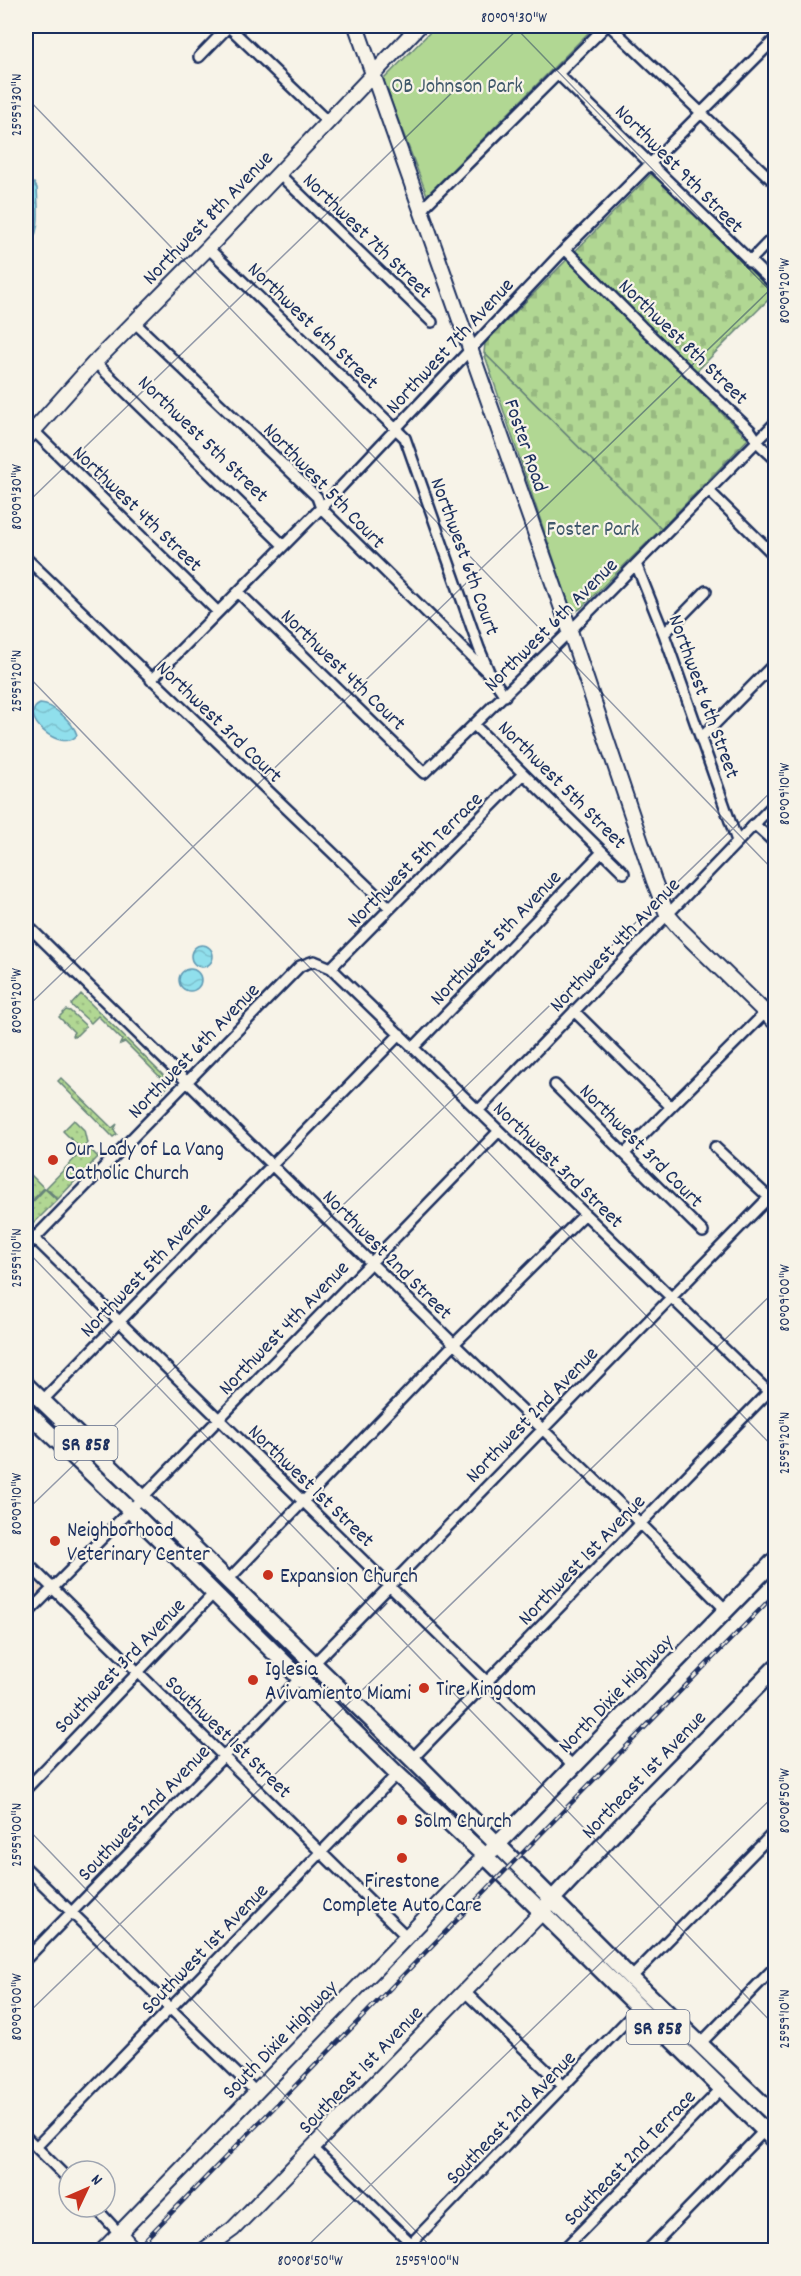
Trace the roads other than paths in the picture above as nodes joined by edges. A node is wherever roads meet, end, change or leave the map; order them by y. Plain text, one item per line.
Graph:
1 (229, 26) edge
2 (356, 26) edge
3 (419, 26) edge
4 (608, 26) edge
5 (776, 38) edge
6 (199, 57) dead end
7 (374, 73) junction
8 (559, 75) junction
9 (701, 114) junction
10 (328, 122) junction
11 (651, 163) junction
12 (279, 174) junction
13 (776, 184) edge
14 (422, 209) junction
15 (776, 234) edge
16 (208, 248) junction
17 (565, 249) junction
18 (749, 262) junction
19 (776, 286) edge
20 (134, 322) junction
21 (432, 322) dead end
22 (471, 347) junction
23 (95, 362) junction
24 (776, 422) edge
25 (396, 428) junction
26 (29, 434) edge
27 (758, 440) junction
28 (776, 460) edge
29 (708, 490) junction
30 (321, 508) junction
31 (283, 545) junction
32 (776, 557) edge
33 (26, 558) edge
34 (636, 564) junction
35 (706, 591) dead end
36 (238, 592) junction
37 (218, 612) junction
38 (570, 631) junction
39 (664, 634) junction
40 (774, 664) dead end
41 (490, 674) junction
42 (151, 680) junction
43 (505, 696) junction
44 (474, 725) junction
45 (701, 738) junction
46 (424, 773) joint
47 (522, 775) junction
48 (776, 802) edge
49 (754, 824) junction
50 (737, 842) junction
51 (776, 844) edge
52 (602, 852) junction
53 (624, 873) dead end
54 (390, 908) junction
55 (667, 914) junction
56 (26, 924) edge
57 (314, 961) joint
58 (331, 968) junction
59 (776, 1002) edge
60 (574, 1011) junction
61 (765, 1013) junction
62 (776, 1023) edge
63 (400, 1034) junction
64 (414, 1047) junction
65 (187, 1082) junction
66 (555, 1085) dead end
67 (670, 1106) junction
68 (478, 1111) junction
69 (499, 1131) junction
70 (715, 1146) dead end
71 (625, 1153) junction
72 (272, 1164) junction
73 (776, 1190) edge
74 (772, 1201) edge
75 (585, 1214) junction
76 (26, 1230) edge
77 (703, 1232) dead end
78 (34, 1238) junction
79 (26, 1247) edge
80 (371, 1262) junction
81 (671, 1297) junction
82 (119, 1322) junction
83 (454, 1344) junction
84 (26, 1384) edge
85 (776, 1384) edge
86 (772, 1396) edge
87 (42, 1401) junction
88 (27, 1414) edge
89 (219, 1418) junction
90 (541, 1429) junction
91 (143, 1497) junction
92 (303, 1501) junction
93 (130, 1510) junction
94 (641, 1524) junction
95 (776, 1560) edge
96 (26, 1563) edge
97 (228, 1580) junction
98 (390, 1585) junction
99 (53, 1589) junction
100 (214, 1593) junction
101 (726, 1610) junction
102 (26, 1615) edge
103 (313, 1664) junction
104 (776, 1667) edge
105 (137, 1672) junction
106 (299, 1677) junction
107 (488, 1681) junction
108 (224, 1755) junction
109 (412, 1759) junction
110 (573, 1766) junction
111 (397, 1774) junction
112 (26, 1789) edge
113 (776, 1830) edge
114 (497, 1844) junction
115 (323, 1852) junction
116 (485, 1856) junction
117 (26, 1868) edge
118 (551, 1898) junction
119 (70, 1912) junction
120 (542, 1912) junction
121 (407, 1937) junction
122 (26, 1959) edge
123 (776, 1966) edge
124 (631, 1978) junction
125 (464, 1990) junction
126 (170, 2008) junction
127 (639, 2008) junction
128 (700, 2044) junction
129 (704, 2072) junction
130 (564, 2087) junction
131 (721, 2089) junction
132 (257, 2092) junction
133 (776, 2117) edge
134 (770, 2133) edge
135 (26, 2137) edge
136 (776, 2142) edge
137 (36, 2147) junction
138 (312, 2147) junction
139 (57, 2168) edge
140 (107, 2219) edge
141 (120, 2233) junction
142 (412, 2248) edge
143 (103, 2250) edge
144 (134, 2250) edge
145 (204, 2250) edge
146 (563, 2250) edge
147 (648, 2250) edge

1 - 6 street
1 - 10 street
2 - 7 street, Foster Road
3 - 7 street, Northwest 8th Avenue
4 - 8 street
4 - 9 street
5 - 9 street, Northwest 7th Avenue
7 - 10 street, Northwest 8th Avenue
7 - 14 street, Foster Road
8 - 11 street, Northwest 9th Street
8 - 14 street
9 - 11 street, Northwest 7th Avenue
9 - 13 street
10 - 12 street, Northwest 8th Avenue
11 - 17 street, Northwest 7th Avenue
11 - 18 street, Northwest 9th Street
12 - 16 street, Northwest 8th Avenue
12 - 21 street, Northwest 7th Street
14 - 22 street, Foster Road
15 - 18 street
16 - 20 street, Northwest 8th Avenue
16 - 25 street, Northwest 6th Street
17 - 22 street, Northwest 7th Avenue
17 - 27 street, Northwest 8th Street
18 - 19 street, Northwest 9th Street
20 - 23 street, Northwest 8th Avenue
20 - 30 street, Northwest 5th Court
22 - 25 street, Northwest 7th Avenue
22 - 38 street, Foster Road
23 - 26 street, Northwest 8th Avenue
23 - 31 street, Northwest 5th Street
24 - 27 street, Northwest 6th Avenue
25 - 30 street, Northwest 7th Avenue
25 - 41 street, Northwest 6th Court
26 - 37 street, Northwest 4th Street
27 - 28 street, Northwest 8th Street
27 - 29 street, Northwest 6th Avenue
29 - 32 street
29 - 34 street, Northwest 6th Avenue
30 - 31 street, Northwest 7th Avenue
30 - 41 street, Northwest 5th Court
31 - 36 street, Northwest 7th Avenue
33 - 42 street, Northwest 3rd Court
34 - 38 street, Northwest 6th Avenue
34 - 39 street, Northwest 6th Street
35 - 39 street
36 - 37 street, Northwest 7th Avenue
36 - 46 street, Northwest 4th Court
37 - 42 street, Northwest 7th Avenue
38 - 43 street, Northwest 6th Avenue
38 - 55 street, Foster Road
39 - 45 street, Northwest 6th Street
40 - 45 street
41 - 43 street, Northwest 6th Court
42 - 54 street, Northwest 3rd Court
43 - 44 street, Northwest 6th Avenue
44 - 46 street, Northwest 6th Avenue
44 - 47 street, Northwest 5th Street
45 - 50 street, Northwest 6th Street
47 - 52 street, Northwest 5th Street
47 - 54 street, Northwest 5th Terrace
48 - 49 street, Northwest 4th Avenue
49 - 50 street, Northwest 4th Avenue
49 - 51 street
50 - 55 street, Northwest 4th Avenue
52 - 53 street, Northwest 5th Street
52 - 64 street, Northwest 5th Avenue
54 - 58 street, Northwest 5th Terrace
55 - 60 street, Northwest 4th Avenue
55 - 61 street
56 - 65 street, Northwest 2nd Street
57 - 58 street, Northwest 3rd Street
57 - 65 street, Northwest 6th Avenue
58 - 63 street, Northwest 3rd Street
59 - 61 street
60 - 67 street
60 - 68 street, Northwest 4th Avenue
61 - 62 street
61 - 67 street
63 - 64 street, Northwest 3rd Street
63 - 72 street, Northwest 5th Avenue
64 - 68 street, Northwest 3rd Street
65 - 72 street, Northwest 2nd Street
65 - 78 street, Northwest 6th Avenue
66 - 71 street, Northwest 3rd Court
67 - 71 street
68 - 69 street, Northwest 3rd Street
69 - 75 street, Northwest 3rd Street
69 - 80 street, Northwest 4th Avenue
70 - 74 street
71 - 77 street, Northwest 3rd Court
72 - 80 street, Northwest 2nd Street
72 - 82 street, Northwest 5th Avenue
73 - 74 street, Northwest 2nd Avenue
74 - 81 street, Northwest 2nd Avenue
75 - 81 street, Northwest 3rd Street
75 - 83 street
76 - 78 street, Northwest 1st Street
78 - 79 street, Northwest 6th Avenue
78 - 82 street, Northwest 1st Street
80 - 83 street, Northwest 2nd Street
80 - 89 street, Northwest 4th Avenue
81 - 86 street, Northwest 3rd Street
81 - 90 street, Northwest 2nd Avenue
82 - 87 street, Northwest 5th Avenue
82 - 89 street, Northwest 1st Street
83 - 90 street, Northwest 2nd Street
83 - 92 street
84 - 87 main road, SR 858
85 - 86 street, Northwest 1st Avenue
86 - 94 street, Northwest 1st Avenue
87 - 91 main road, SR 858
88 - 93 main road, SR 858
89 - 91 street, Northwest 4th Avenue
89 - 92 street, Northwest 1st Street
90 - 94 street, Northwest 2nd Street
90 - 98 street, Northwest 2nd Avenue
91 - 93 street, Northwest 4th Avenue
91 - 97 main road, SR 858
92 - 97 street
92 - 98 street, Northwest 1st Street
93 - 99 street, Northwest 4th Avenue
93 - 100 main road, SR 858
94 - 101 street, Northwest 2nd Street
94 - 107 street, Northwest 1st Avenue
95 - 101 main road, North Dixie Highway
96 - 99 street, Southwest 1st Street
97 - 103 main road, SR 858
98 - 103 street, Northwest 2nd Avenue
98 - 107 street, Northwest 1st Street
99 - 102 street, Northwest 4th Avenue
99 - 105 street, Southwest 1st Street
100 - 105 street, Southwest 3rd Avenue
100 - 106 main road, SR 858
101 - 110 main road, North Dixie Highway
103 - 106 street, Southwest 2nd Avenue
103 - 109 main road, SR 858
104 - 118 main road, Northeast 1st Avenue
105 - 108 street, Southwest 1st Street
105 - 112 street, Southwest 3rd Avenue
106 - 108 street, Southwest 2nd Avenue
106 - 111 main road, SR 858
107 - 109 street, Northwest 1st Avenue
107 - 110 street, Northwest 1st Street
108 - 115 street, Southwest 1st Street
108 - 119 street, Southwest 2nd Avenue
109 - 114 main road, SR 858
110 - 114 main road, North Dixie Highway
111 - 115 street, Southwest 1st Avenue
111 - 116 main road, SR 858
113 - 124 street
114 - 116 main road, North Dixie Highway
114 - 118 main road, SR 858
115 - 121 street, Southwest 1st Street
115 - 126 street, Southwest 1st Avenue
116 - 120 main road, SR 858
116 - 121 street, South Dixie Highway
117 - 119 street
118 - 120 main road, Northeast 1st Avenue
118 - 124 main road, SR 858
119 - 122 street, Southwest 2nd Avenue
119 - 126 street
120 - 125 street, Southeast 1st Avenue
120 - 127 main road, SR 858
121 - 132 street, South Dixie Highway
123 - 128 street
124 - 128 main road, SR 858
125 - 130 street
125 - 138 street, Southeast 1st Avenue
126 - 132 street
126 - 137 street, Southwest 1st Avenue
127 - 128 main road
127 - 129 main road, SR 858
127 - 130 street, Southeast 2nd Avenue
128 - 133 main road, SR 858
129 - 131 main road, SR 858
129 - 133 main road
130 - 142 street, Southeast 2nd Avenue
131 - 134 main road, SR 858
131 - 146 street, Southeast 2nd Terrace
132 - 141 street, South Dixie Highway
134 - 136 main road, SR 858
134 - 147 street
135 - 137 street
137 - 139 street
138 - 142 street
138 - 145 street, Southeast 1st Avenue
140 - 141 street
141 - 143 street, South Dixie Highway
141 - 144 street

